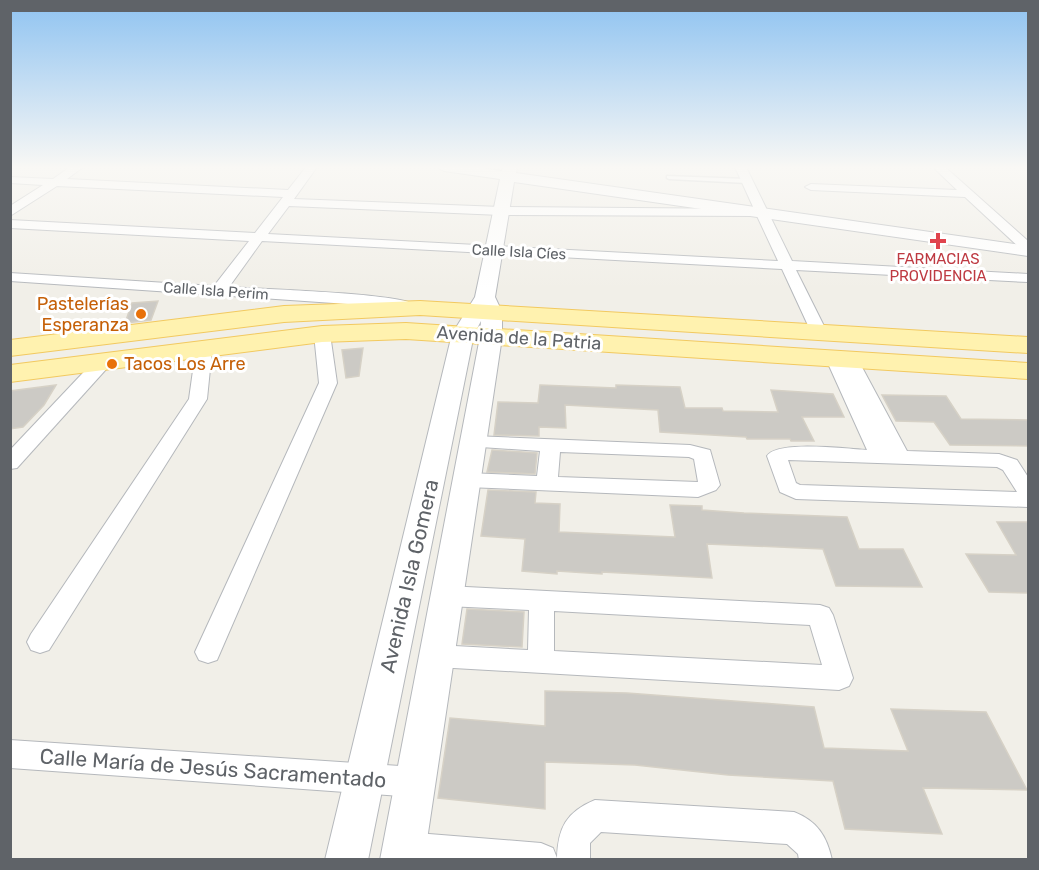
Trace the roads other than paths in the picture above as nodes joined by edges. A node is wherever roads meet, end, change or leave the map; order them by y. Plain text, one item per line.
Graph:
1 (281, 208) edge
2 (434, 208) edge
3 (502, 208) edge
4 (752, 208) edge
5 (984, 208) edge
6 (761, 209) junction
7 (501, 212) junction
8 (10, 224) edge
9 (259, 237) junction
10 (1027, 246) edge
11 (492, 251) junction
12 (788, 266) junction
13 (10, 277) edge
14 (1029, 278) edge
15 (218, 291) junction
16 (420, 308) junction
17 (481, 318) junction
18 (322, 334) junction
19 (820, 334) junction
20 (1029, 345) edge
21 (10, 348) edge
22 (204, 350) junction
23 (843, 359) junction
24 (103, 362) junction
25 (1029, 371) edge
26 (10, 374) edge
27 (473, 442) junction
28 (551, 445) junction
29 (889, 456) junction
30 (10, 463) edge
31 (467, 480) junction
32 (547, 483) junction
33 (1029, 492) edge
34 (1029, 498) edge
35 (447, 596) junction
36 (542, 601) junction
37 (40, 642) dead end
38 (208, 652) dead end
39 (436, 656) junction
40 (541, 662) junction
41 (10, 754) edge
42 (364, 779) junction
43 (415, 782) junction
44 (403, 854) edge
45 (346, 860) edge
46 (541, 860) edge
47 (573, 860) edge
48 (816, 860) edge

1 - 9 street
2 - 7 street
3 - 7 street, Avenida Isla Gomera
4 - 6 street
5 - 10 street
6 - 7 street
6 - 10 street
6 - 12 street
7 - 11 street, Avenida Isla Gomera
8 - 9 street, Calle Isla Cíes
9 - 11 street, Calle Isla Cíes
9 - 15 street
11 - 12 street, Calle Isla Cíes
11 - 17 street, Avenida Isla Gomera
12 - 14 street, Calle Isla Cíes
12 - 19 street
13 - 15 street, Calle Isla Perim
15 - 16 street, Calle Isla Perim
16 - 17 main road, Avenida de la Patria
16 - 21 main road, Avenida de la Patria
17 - 18 main road, Avenida de la Patria
17 - 19 main road, Avenida de la Patria
17 - 23 main road, Avenida de la Patria
17 - 27 street, Avenida Isla Gomera
17 - 42 street, Avenida Isla Gomera
18 - 22 main road, Avenida de la Patria
18 - 38 street
19 - 20 main road, Avenida de la Patria
22 - 24 main road, Avenida de la Patria
22 - 37 street
23 - 25 main road, Avenida de la Patria
23 - 29 street
24 - 26 main road, Avenida de la Patria
24 - 30 street
27 - 28 street
27 - 31 street, Avenida Isla Gomera
28 - 32 street
28 - 32 street
29 - 33 street
29 - 34 street
31 - 32 street
31 - 35 street, Avenida Isla Gomera
35 - 36 street
35 - 39 street, Avenida Isla Gomera
36 - 40 street
36 - 40 street
39 - 40 street
39 - 43 street, Avenida Isla Gomera
41 - 42 street, Calle María de Jesús Sacramentado
42 - 43 street, Calle María de Jesús Sacramentado
42 - 45 street, Avenida Isla Gomera
43 - 44 street, Avenida Isla Gomera
44 - 46 street
47 - 48 street

